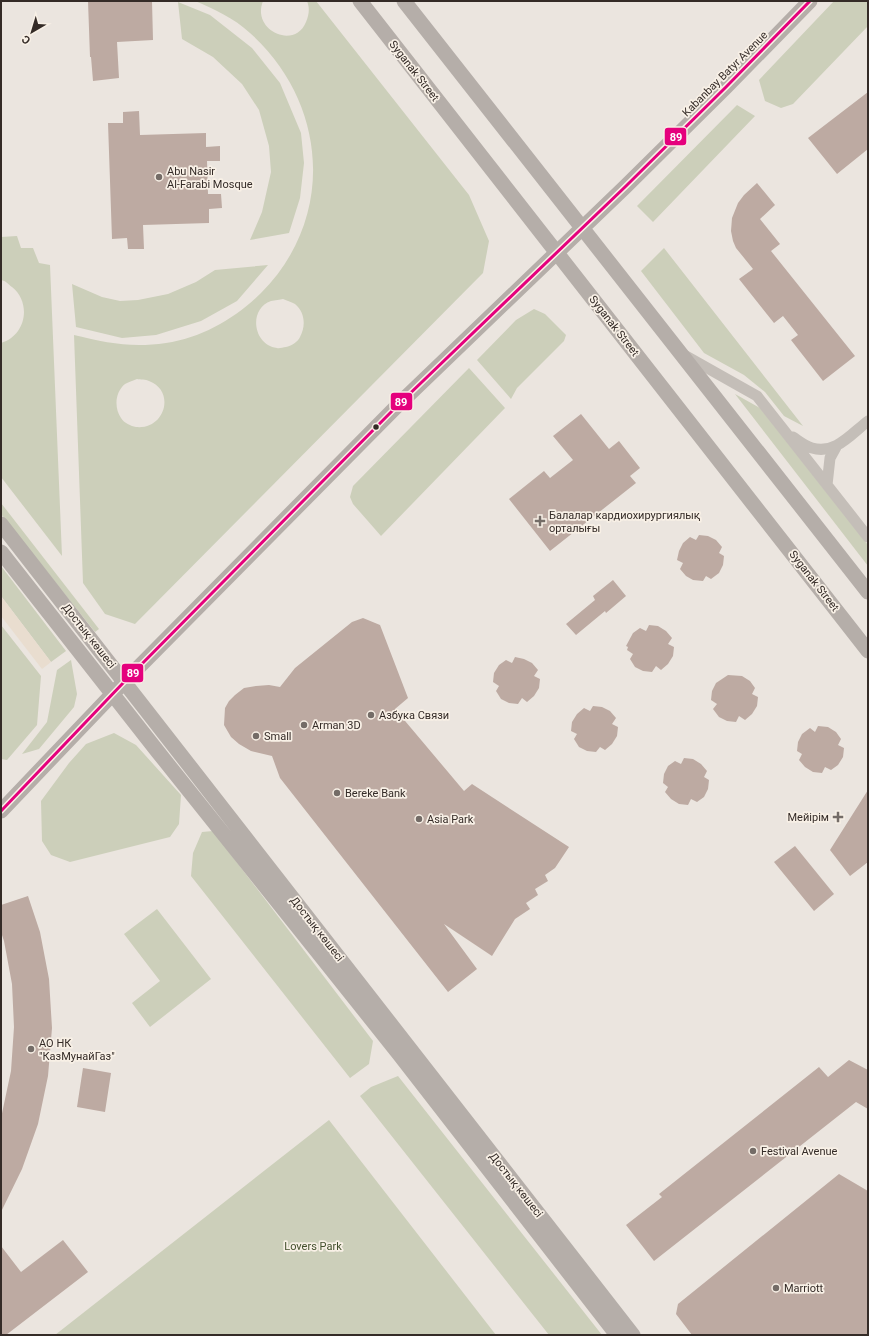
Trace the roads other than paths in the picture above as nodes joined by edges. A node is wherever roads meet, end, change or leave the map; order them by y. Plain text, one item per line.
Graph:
1 (360, 1) edge
2 (404, 1) edge
3 (796, 1) edge
4 (810, 1) edge
5 (625, 187) junction
6 (582, 228) junction
7 (556, 253) junction
8 (680, 353) junction
9 (868, 422) edge
10 (787, 433) junction
11 (840, 444) junction
12 (827, 485) junction
13 (1, 524) edge
14 (868, 537) edge
15 (1, 552) edge
16 (868, 592) edge
17 (868, 651) edge
18 (124, 682) junction
19 (112, 694) junction
20 (1, 811) edge
21 (617, 1335) edge
22 (633, 1335) edge

1 - 7 main road, Syganak Street
2 - 6 main road
3 - 5 main road, Kabanbay Batyr Avenue
4 - 5 main road, Kabanbay Batyr Avenue
5 - 6 main road, Kabanbay Batyr Avenue
6 - 7 main road, Kabanbay Batyr Avenue
6 - 8 main road
7 - 17 main road, Syganak Street
7 - 18 main road, Kabanbay Batyr Avenue
8 - 10 street
8 - 16 main road
9 - 11 street
10 - 11 street
10 - 12 street
11 - 12 street
12 - 14 street
13 - 18 main road, Достық көшесі
15 - 19 main road, Достық көшесі
18 - 19 main road, Kabanbay Batyr Avenue
18 - 22 main road, Достық көшесі
19 - 20 main road, Kabanbay Batyr Avenue
19 - 21 main road, Достық көшесі

